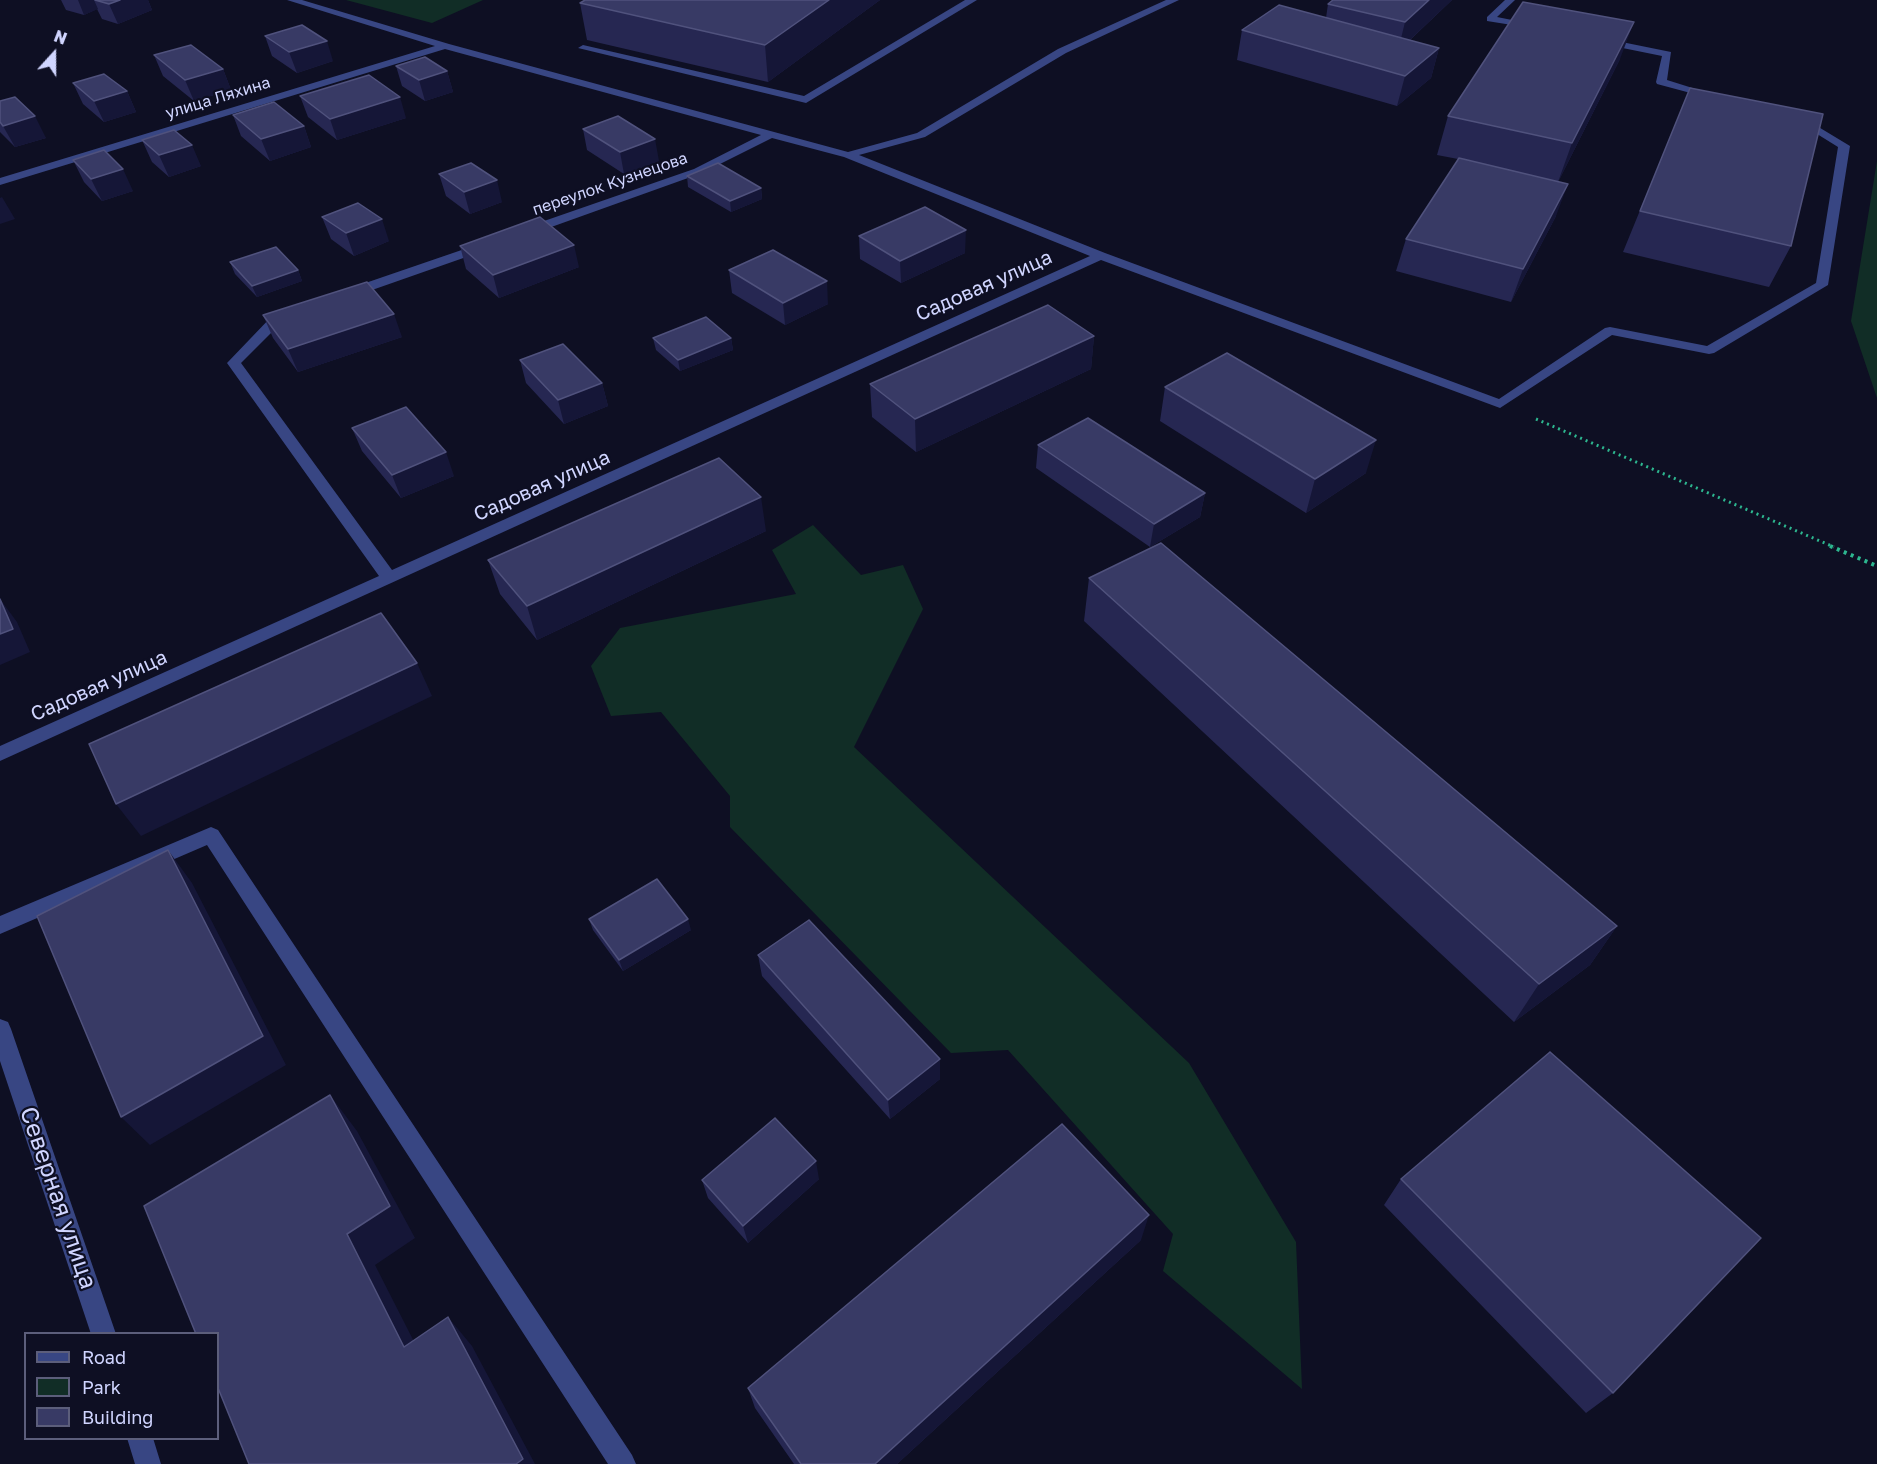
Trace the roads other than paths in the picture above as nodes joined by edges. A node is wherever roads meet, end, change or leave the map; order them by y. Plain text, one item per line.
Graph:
1 (292, 0) edge
2 (972, 0) edge
3 (1174, 0) edge
4 (1510, 0) edge
5 (1549, 30) edge
6 (1584, 38) edge
7 (446, 46) junction
8 (583, 48) edge
9 (1729, 101) edge
10 (1786, 116) edge
11 (771, 134) junction
12 (848, 155) junction
13 (0, 182) edge
14 (1101, 256) junction
15 (334, 299) edge
16 (300, 311) edge
17 (389, 578) junction
18 (0, 754) edge
19 (0, 925) edge
20 (0, 1029) edge
21 (103, 1332) edge
22 (141, 1440) edge
23 (148, 1464) edge
24 (623, 1464) edge

1 - 7 street
2 - 8 street
3 - 12 street
4 - 5 street
6 - 9 street
7 - 11 street
7 - 13 street, улица Ляхина
10 - 14 street
11 - 12 street
11 - 15 street, переулок Кузнецова
12 - 14 street
14 - 17 street, Садовая улица
16 - 17 street
17 - 18 street, Садовая улица
19 - 24 street
20 - 21 street, Северная улица
22 - 23 street

